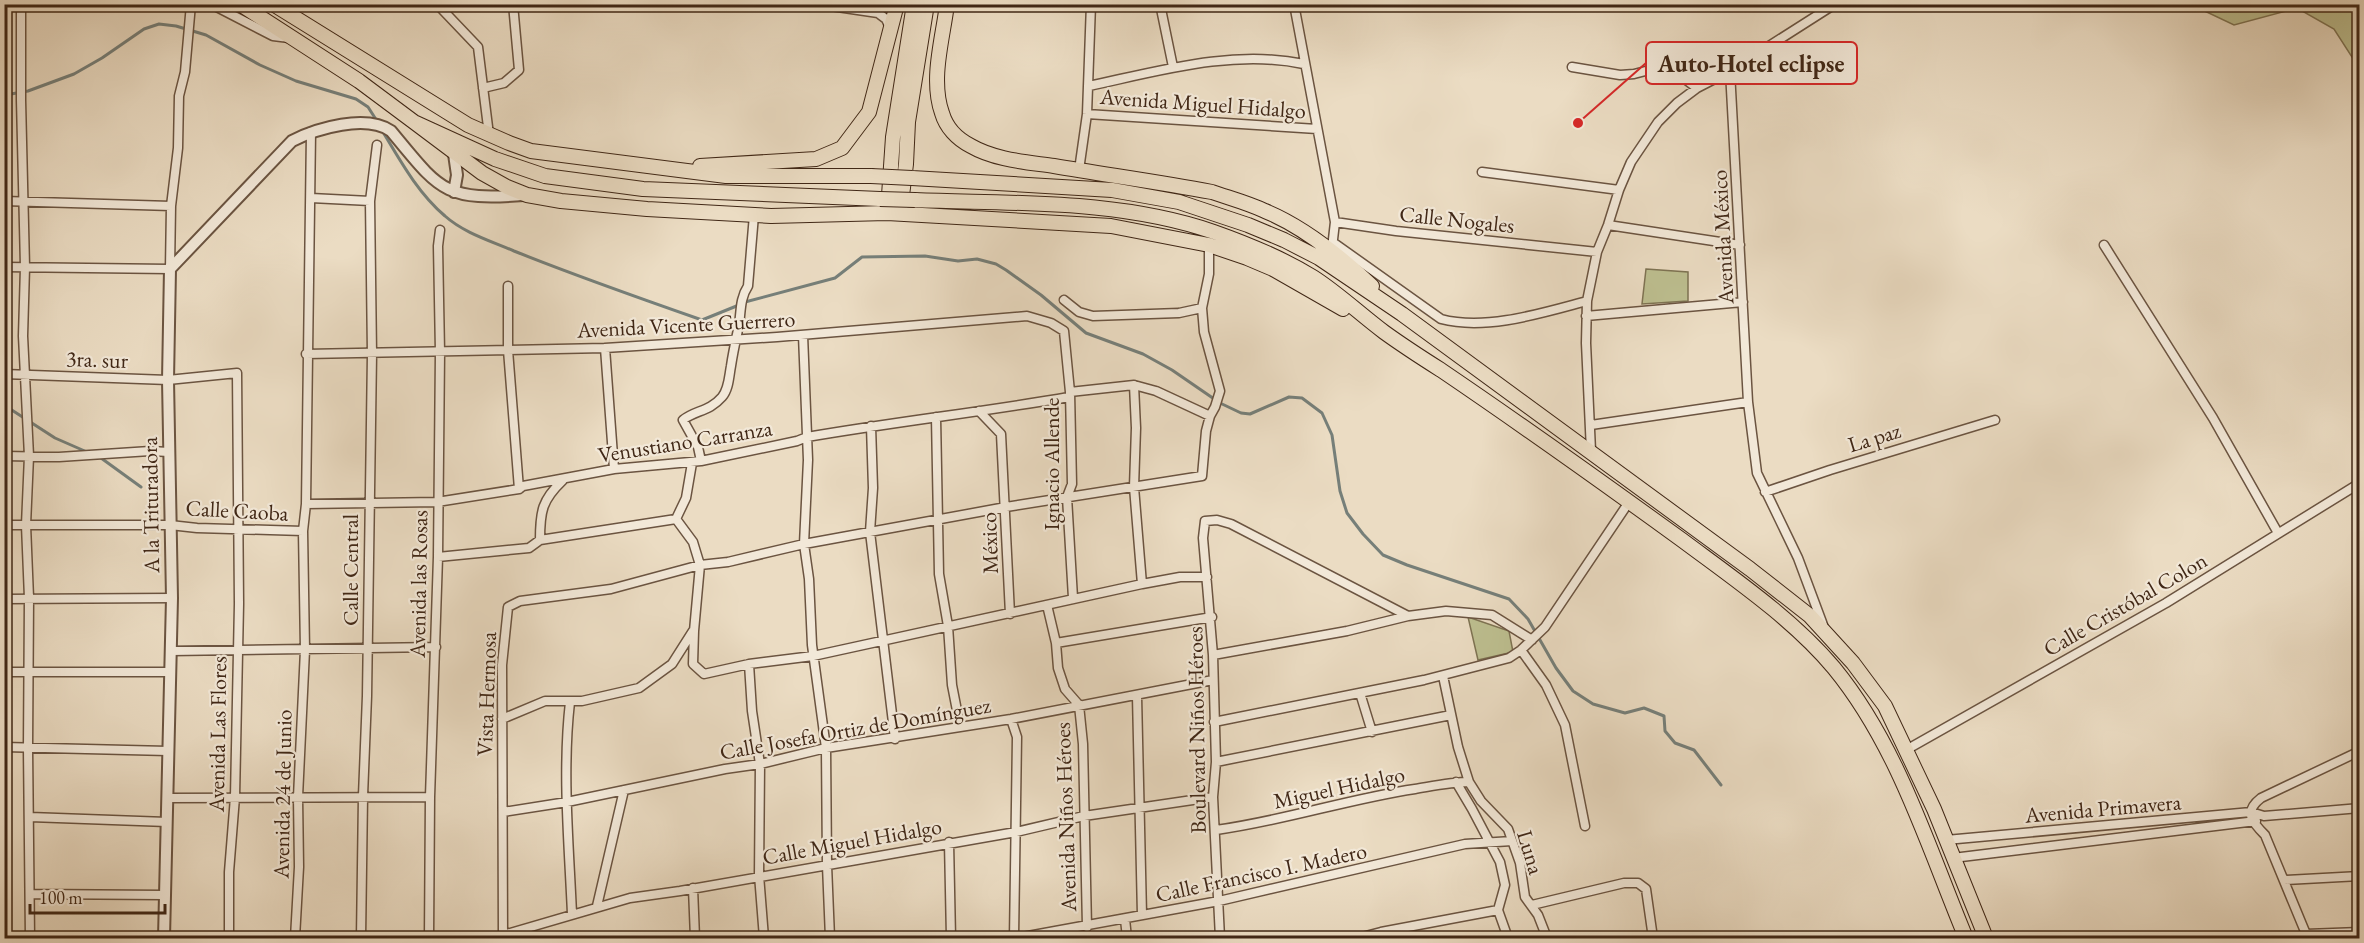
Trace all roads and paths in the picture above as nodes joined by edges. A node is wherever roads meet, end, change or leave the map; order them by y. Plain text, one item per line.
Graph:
1 (21, 4) edge
2 (191, 4) edge
3 (211, 4) edge
4 (240, 4) edge
5 (273, 4) edge
6 (437, 4) edge
7 (513, 4) edge
8 (817, 4) edge
9 (896, 4) edge
10 (914, 4) edge
11 (927, 4) edge
12 (947, 4) edge
13 (1091, 4) edge
14 (1160, 4) edge
15 (1294, 4) edge
16 (1835, 4) edge
17 (878, 13) junction
18 (891, 31) junction
19 (293, 38) junction
20 (1304, 64) junction
21 (1572, 67) dead end
22 (1173, 68) junction
23 (1730, 71) junction
24 (1089, 86) junction
25 (483, 88) junction
26 (1697, 88) junction
27 (1087, 114) junction
28 (414, 122) junction
29 (1317, 129) junction
30 (311, 132) junction
31 (489, 135) junction
32 (377, 145) dead end
33 (454, 154) junction
34 (670, 168) junction
35 (1079, 170) junction
36 (1482, 172) dead end
37 (1619, 190) junction
38 (454, 192) junction
39 (527, 195) junction
40 (310, 198) junction
41 (4, 201) edge
42 (370, 201) junction
43 (23, 202) junction
44 (171, 206) junction
45 (893, 213) junction
46 (754, 215) junction
47 (1335, 222) junction
48 (1608, 225) junction
49 (440, 230) dead end
50 (1209, 245) junction
51 (1740, 245) junction
52 (2104, 245) dead end
53 (1332, 247) junction
54 (1597, 252) junction
55 (4, 267) edge
56 (25, 267) junction
57 (170, 269) junction
58 (508, 286) dead end
59 (1064, 300) dead end
60 (1587, 301) junction
61 (1743, 302) junction
62 (1202, 308) junction
63 (1402, 314) junction
64 (1586, 316) junction
65 (1064, 330) joint
66 (1386, 333) junction
67 (802, 335) junction
68 (735, 339) junction
69 (605, 348) junction
70 (508, 350) junction
71 (440, 351) junction
72 (306, 354) junction
73 (372, 354) junction
74 (237, 373) joint
75 (4, 374) edge
76 (25, 374) junction
77 (168, 380) junction
78 (1134, 385) junction
79 (1069, 394) junction
80 (1748, 402) junction
81 (979, 411) junction
82 (1210, 416) junction
83 (936, 417) junction
84 (1995, 420) dead end
85 (1591, 425) junction
86 (871, 426) junction
87 (807, 437) junction
88 (169, 452) junction
89 (1591, 452) junction
90 (4, 456) edge
91 (29, 456) junction
92 (701, 461) junction
93 (692, 463) junction
94 (614, 470) junction
95 (563, 480) junction
96 (2360, 483) edge
97 (533, 484) junction
98 (1134, 488) junction
99 (519, 489) junction
100 (1765, 492) junction
101 (1067, 497) junction
102 (545, 500) junction
103 (1629, 501) junction
104 (437, 502) junction
105 (369, 503) junction
106 (306, 504) junction
107 (1006, 507) junction
108 (676, 519) junction
109 (939, 520) junction
110 (4, 525) edge
111 (26, 525) junction
112 (170, 525) junction
113 (240, 530) junction
114 (303, 531) junction
115 (870, 532) junction
116 (2278, 533) junction
117 (540, 540) junction
118 (804, 544) junction
119 (438, 557) junction
120 (700, 565) junction
121 (1206, 576) junction
122 (1142, 584) junction
123 (4, 598) edge
124 (29, 598) junction
125 (172, 598) junction
126 (1073, 598) junction
127 (1047, 605) junction
128 (1010, 614) junction
129 (1408, 616) junction
130 (1212, 617) junction
131 (948, 626) junction
132 (694, 631) junction
133 (1824, 632) junction
134 (1534, 638) junction
135 (882, 640) junction
136 (1056, 644) junction
137 (436, 647) junction
138 (368, 648) junction
139 (305, 650) junction
140 (1521, 650) junction
141 (171, 651) junction
142 (237, 651) junction
143 (1213, 655) junction
144 (813, 656) junction
145 (749, 664) junction
146 (29, 671) junction
147 (4, 672) edge
148 (169, 672) junction
149 (1443, 676) junction
150 (1213, 680) junction
151 (1360, 693) junction
152 (1137, 696) junction
153 (570, 702) junction
154 (1079, 705) junction
155 (1451, 715) junction
156 (502, 719) junction
157 (1011, 719) junction
158 (1214, 722) junction
159 (960, 726) junction
160 (1372, 732) junction
161 (895, 739) junction
162 (4, 747) edge
163 (28, 748) junction
164 (826, 748) junction
165 (1906, 750) junction
166 (168, 751) junction
167 (2360, 751) edge
168 (1216, 762) junction
169 (760, 764) junction
170 (1456, 782) junction
171 (1469, 782) junction
172 (624, 790) junction
173 (363, 796) junction
174 (1213, 796) junction
175 (235, 797) junction
176 (298, 797) junction
177 (430, 797) junction
178 (168, 798) junction
179 (567, 802) junction
180 (2360, 808) edge
181 (1140, 809) junction
182 (2251, 812) junction
183 (503, 813) junction
184 (1084, 816) junction
185 (2264, 816) junction
186 (30, 817) junction
187 (167, 822) junction
188 (2253, 823) junction
189 (1585, 826) dead end
190 (1216, 830) junction
191 (1016, 832) junction
192 (1946, 840) junction
193 (1512, 841) junction
194 (949, 842) junction
195 (1490, 842) junction
196 (1953, 858) junction
197 (827, 865) junction
198 (759, 875) junction
199 (2360, 876) edge
200 (2284, 880) junction
201 (693, 888) junction
202 (31, 894) junction
203 (164, 895) junction
204 (1219, 902) junction
205 (1532, 905) junction
206 (597, 906) junction
207 (1498, 910) junction
208 (572, 914) junction
209 (1142, 915) junction
210 (1125, 919) junction
211 (1087, 927) junction
212 (2360, 932) edge
213 (1061, 935) edge
214 (503, 937) edge
215 (30, 939) edge
216 (164, 939) edge
217 (229, 939) edge
218 (295, 939) edge
219 (361, 939) edge
220 (429, 939) edge
221 (494, 939) edge
222 (695, 939) edge
223 (764, 939) edge
224 (830, 939) edge
225 (951, 939) edge
226 (1015, 939) edge
227 (1127, 939) edge
228 (1220, 939) edge
229 (1358, 939) edge
230 (1508, 939) edge
231 (1547, 939) edge
232 (1653, 939) edge
233 (1966, 939) edge
234 (1986, 939) edge

1 - 43 street
2 - 44 street
3 - 19 street
4 - 19 main road
5 - 31 main road
6 - 25 street
7 - 25 street
8 - 17 street
9 - 17 street
9 - 18 main road
10 - 45 main road
11 - 45 main road
12 - 35 main road
13 - 24 street
14 - 22 street
15 - 20 street
16 - 23 street
17 - 18 street
18 - 34 main road
19 - 28 main road
20 - 22 street
20 - 29 street
21 - 26 street
22 - 24 street
23 - 26 street
23 - 51 street, Avenida México
24 - 27 street
25 - 31 street
26 - 37 street
27 - 29 street, Avenida Miguel Hidalgo
27 - 35 street
28 - 33 main road
28 - 66 main road, bridge
29 - 47 street
30 - 38 street
30 - 40 street, Avenida 24 de Junio
30 - 57 street
31 - 34 main road
32 - 42 street, Calle Central
33 - 38 street
33 - 39 main road
34 - 63 main road, bridge
35 - 53 main road
36 - 37 street
37 - 48 street
38 - 39 street
39 - 46 main road
40 - 42 street
40 - 72 street, Avenida 24 de Junio
41 - 43 street
42 - 73 street, Calle Central
43 - 44 street
43 - 56 street
44 - 57 street
45 - 46 main road
45 - 50 main road
46 - 68 street
47 - 53 street
47 - 54 street, Calle Nogales
48 - 51 street
48 - 54 street
49 - 71 street, Avenida las Rosas
50 - 62 street
50 - 66 main road
51 - 61 street, Avenida México
52 - 116 street
53 - 60 street
53 - 63 main road
54 - 60 street
55 - 56 street
56 - 57 street
56 - 76 street
57 - 77 street, A la Trituradora
58 - 70 street
59 - 62 street
60 - 64 street
61 - 64 street
61 - 80 street, Avenida México
62 - 82 street
63 - 89 main road
64 - 85 street
65 - 67 street, Avenida Vicente Guerrero
65 - 79 street, Ignacio Allende
66 - 103 main road
67 - 68 street, Avenida Vicente Guerrero
67 - 87 street
68 - 69 street, Avenida Vicente Guerrero
68 - 92 street
69 - 70 street, Avenida Vicente Guerrero
69 - 94 street
70 - 71 street, Avenida Vicente Guerrero
70 - 99 street
71 - 73 street, Avenida Vicente Guerrero
71 - 104 street, Avenida las Rosas
72 - 73 street, Avenida Vicente Guerrero
72 - 106 street, Avenida 24 de Junio
73 - 105 street, Calle Central
74 - 77 street, 3ra. sur
74 - 113 street, Avenida Las Flores
75 - 76 street, 3ra. sur
76 - 77 street, 3ra. sur
76 - 91 street
77 - 88 street, A la Trituradora
78 - 79 street, Venustiano Carranza
78 - 82 street
78 - 98 street
79 - 81 street, Venustiano Carranza
79 - 101 street, Ignacio Allende
80 - 85 street
80 - 100 street, Avenida México
81 - 83 street, Venustiano Carranza
81 - 107 street, México
82 - 98 street
83 - 86 street, Venustiano Carranza
83 - 109 street
84 - 100 street, La paz
85 - 89 street
86 - 87 street, Venustiano Carranza
86 - 115 street
87 - 92 street, Venustiano Carranza
87 - 118 street
88 - 91 street
88 - 112 street, A la Trituradora
89 - 133 main road
90 - 91 street
91 - 111 street
92 - 93 street, Venustiano Carranza
93 - 94 street, Venustiano Carranza
93 - 108 street
94 - 95 street, Venustiano Carranza
95 - 97 street, Venustiano Carranza
95 - 102 street
96 - 116 street, Calle Cristóbal Colon
97 - 99 street, Venustiano Carranza
97 - 102 street
98 - 101 street
98 - 122 street
99 - 104 street, Venustiano Carranza
100 - 133 street, Avenida México
101 - 107 street
101 - 126 street, Ignacio Allende
102 - 117 street
103 - 134 street
103 - 233 main road
104 - 105 street, Venustiano Carranza
104 - 119 street, Avenida las Rosas
105 - 106 street, Venustiano Carranza
105 - 138 street, Calle Central
106 - 114 street, Avenida 24 de Junio
107 - 109 street
107 - 128 street, México
108 - 117 street
108 - 120 street
109 - 115 street
109 - 131 street
110 - 111 street, Calle Caoba
111 - 112 street, Calle Caoba
111 - 124 street
112 - 113 street, Calle Caoba
112 - 125 street, A la Trituradora
113 - 114 street, Calle Caoba
113 - 142 street, Avenida Las Flores
114 - 139 street, Avenida 24 de Junio
115 - 118 street
115 - 135 street
116 - 165 street, Calle Cristóbal Colon
117 - 119 street
118 - 120 street
118 - 144 street
119 - 137 street, Avenida las Rosas
120 - 132 street
120 - 156 street, Vista Hermosa
121 - 122 street
121 - 129 street, Boulevard Niños Héroes
121 - 130 street, Boulevard Niños Héroes
122 - 126 street
123 - 124 street
124 - 125 street
124 - 146 street
125 - 141 street, A la Trituradora
126 - 127 street
127 - 128 street
127 - 136 street, Avenida Niños Héroes
128 - 131 street
129 - 134 street
129 - 143 street
130 - 136 street
130 - 143 street, Boulevard Niños Héroes
131 - 135 street
131 - 159 street
132 - 145 street
132 - 153 street
133 - 165 main road
134 - 140 street
135 - 144 street
135 - 161 street
136 - 154 street, Avenida Niños Héroes
137 - 138 street
137 - 177 street, Avenida las Rosas
138 - 139 street
138 - 173 street, Calle Central
139 - 142 street
139 - 176 street, Avenida 24 de Junio
140 - 149 street
140 - 189 street
141 - 142 street
141 - 148 street, A la Trituradora
142 - 175 street, Avenida Las Flores
143 - 150 street, Boulevard Niños Héroes
144 - 145 street
144 - 164 street
145 - 169 street
146 - 147 street
146 - 148 street
146 - 163 street
148 - 166 street, A la Trituradora
149 - 151 street
149 - 155 street, Luna
150 - 152 street, Calle Josefa Ortiz de Domínguez
150 - 158 street, Boulevard Niños Héroes
151 - 158 street
151 - 160 street
152 - 154 street, Calle Josefa Ortiz de Domínguez
152 - 181 street
153 - 156 street
153 - 179 street
154 - 157 street, Calle Josefa Ortiz de Domínguez
154 - 184 street, Avenida Niños Héroes
155 - 160 street
155 - 171 street, Luna
156 - 183 street, Vista Hermosa
157 - 159 street, Calle Josefa Ortiz de Domínguez
157 - 191 street
158 - 168 street, Boulevard Niños Héroes
159 - 161 street, Calle Josefa Ortiz de Domínguez
160 - 168 street
161 - 164 street, Calle Josefa Ortiz de Domínguez
162 - 163 street
163 - 166 street
163 - 186 street
164 - 169 street, Calle Josefa Ortiz de Domínguez
164 - 197 street
165 - 192 main road
166 - 178 street, A la Trituradora
167 - 182 street
168 - 174 street, Boulevard Niños Héroes
169 - 172 street, Calle Josefa Ortiz de Domínguez
169 - 198 street
170 - 171 street, Miguel Hidalgo
170 - 190 street, Miguel Hidalgo
170 - 195 street
171 - 193 street, Luna
172 - 179 street, Calle Josefa Ortiz de Domínguez
172 - 206 street
173 - 176 street
173 - 177 street
173 - 219 street, Calle Central
174 - 181 street, Calle Miguel Hidalgo
174 - 190 street, Boulevard Niños Héroes
175 - 176 street
175 - 178 street
175 - 217 street, Avenida Las Flores
176 - 218 street, Avenida 24 de Junio
177 - 220 street, Avenida las Rosas
178 - 187 street, A la Trituradora
179 - 183 street, Calle Josefa Ortiz de Domínguez
179 - 208 street
180 - 185 street, Avenida Primavera
181 - 184 street, Calle Miguel Hidalgo
181 - 209 street
182 - 185 street, Avenida Primavera
182 - 188 street
182 - 192 street, Avenida Primavera
183 - 214 street, Vista Hermosa
184 - 191 street, Calle Miguel Hidalgo
184 - 211 street, Avenida Niños Héroes
185 - 188 street, Avenida Primavera
186 - 187 street
186 - 202 street
187 - 203 street, A la Trituradora
188 - 196 street, Avenida Primavera
188 - 200 street
190 - 204 street, Boulevard Niños Héroes
191 - 194 street, Calle Miguel Hidalgo
191 - 226 street
192 - 196 main road
193 - 195 street, Calle Francisco I. Madero
193 - 205 street, Luna
194 - 197 street, Calle Miguel Hidalgo
194 - 225 street
195 - 204 street, Calle Francisco I. Madero
195 - 207 street
196 - 234 main road
197 - 198 street, Calle Miguel Hidalgo
197 - 224 street
198 - 201 street, Calle Miguel Hidalgo
198 - 223 street
199 - 200 street
200 - 212 street
201 - 206 street, Calle Miguel Hidalgo
201 - 222 street
202 - 203 street
202 - 215 street
203 - 216 street, A la Trituradora
204 - 209 street, Calle Francisco I. Madero
204 - 228 street, Boulevard Niños Héroes
205 - 231 street, Luna
205 - 232 street
206 - 208 street, Calle Miguel Hidalgo
207 - 229 street
207 - 230 street
208 - 214 street, Calle Miguel Hidalgo
209 - 210 street, Calle Francisco I. Madero
210 - 211 street, Calle Francisco I. Madero
210 - 227 street
211 - 213 street, Calle Francisco I. Madero
213 - 226 street, Calle Francisco I. Madero
214 - 221 street, Calle Miguel Hidalgo

